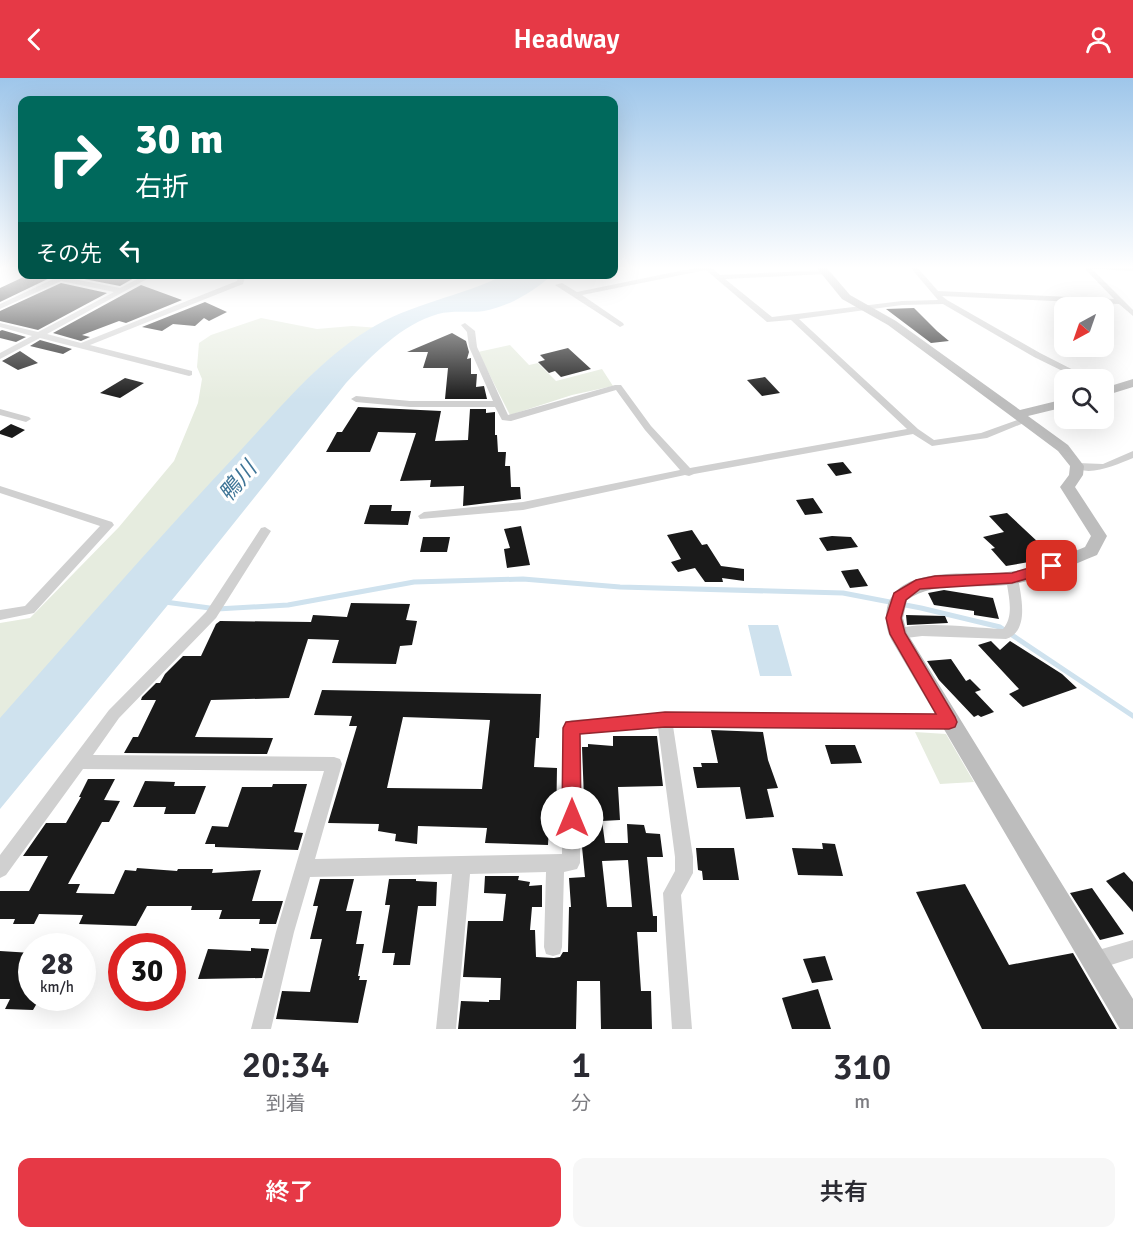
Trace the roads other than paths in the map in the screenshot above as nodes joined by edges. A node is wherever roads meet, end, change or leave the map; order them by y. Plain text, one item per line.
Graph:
1 (85, 311) edge
2 (167, 311) edge
3 (601, 311) edge
4 (760, 311) edge
5 (840, 311) edge
6 (870, 311) edge
7 (960, 311) edge
8 (794, 318) junction
9 (0, 325) edge
10 (465, 325) dead end
11 (620, 325) dead end
12 (40, 336) junction
13 (81, 346) junction
14 (0, 356) edge
15 (1066, 369) edge
16 (189, 373) dead end
17 (1133, 383) edge
18 (1114, 388) edge
19 (356, 399) dead end
20 (499, 404) junction
21 (1054, 407) edge
22 (0, 412) edge
23 (1022, 418) junction
24 (26, 419) dead end
25 (915, 432) junction
26 (1133, 454) edge
27 (1077, 466) junction
28 (689, 473) junction
29 (0, 489) edge
30 (424, 516) dead end
31 (264, 531) dead end
32 (1012, 578) junction
33 (0, 615) edge
34 (898, 634) junction
35 (665, 720) junction
36 (949, 722) junction
37 (80, 762) junction
38 (555, 863) junction
39 (462, 866) junction
40 (305, 868) junction
41 (0, 869) edge
42 (553, 947) dead end
43 (1133, 949) edge
44 (1095, 960) junction
45 (1133, 1025) edge
46 (261, 1029) edge
47 (446, 1029) edge
48 (682, 1029) edge

1 - 12 street
2 - 13 street
3 - 11 street
4 - 8 street
5 - 8 street
6 - 23 street
7 - 15 street
8 - 25 street
9 - 12 street
10 - 20 street
12 - 13 street
12 - 14 street
13 - 16 street
17 - 18 street
19 - 20 street
20 - 28 street
21 - 23 street
22 - 24 street
23 - 25 street
23 - 27 street
25 - 28 street
26 - 27 street
27 - 32 street
28 - 30 street
29 - 33 street
31 - 37 street
32 - 34 street
32 - 34 street
34 - 36 street
35 - 36 street
35 - 38 street
35 - 48 street
36 - 44 street
37 - 40 street
37 - 41 street
38 - 39 street
38 - 42 street
39 - 40 street
39 - 47 street
40 - 46 street
43 - 44 street
44 - 45 street

